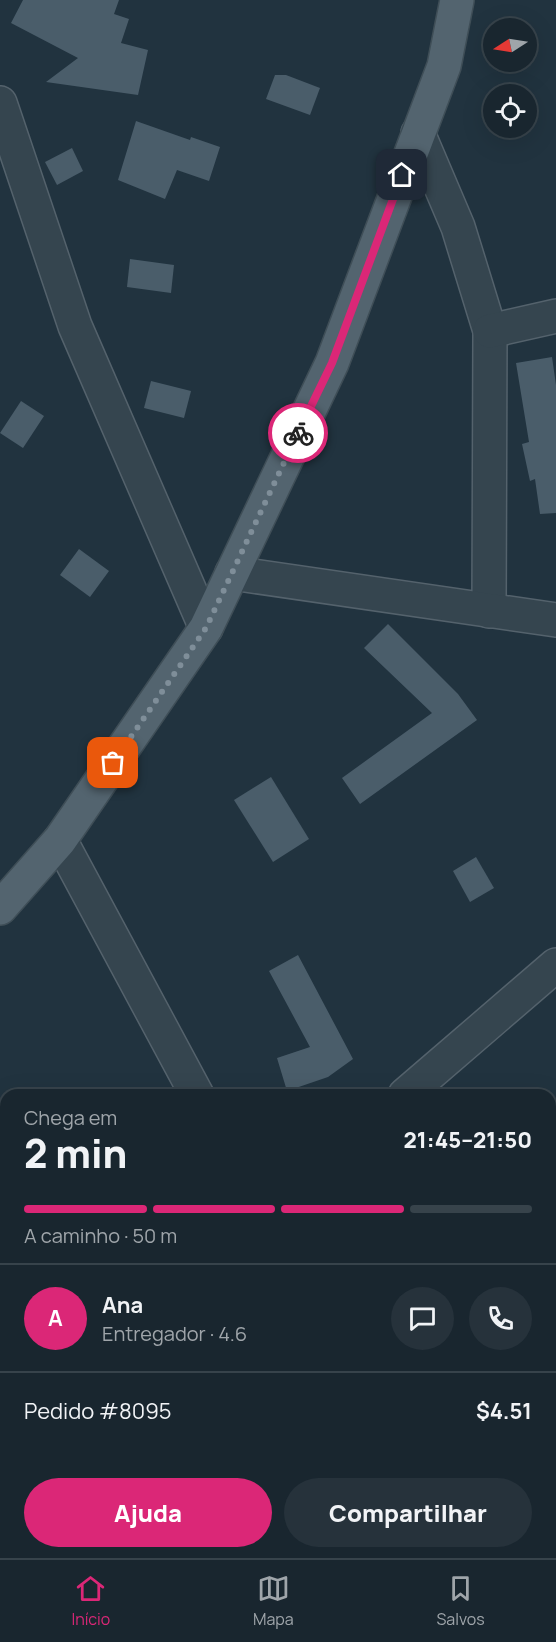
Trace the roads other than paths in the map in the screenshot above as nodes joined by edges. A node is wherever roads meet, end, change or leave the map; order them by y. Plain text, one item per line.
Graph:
1 (457, 0) edge
2 (0, 103) edge
3 (418, 133) junction
4 (556, 316) edge
5 (490, 331) junction
6 (232, 573) junction
7 (489, 611) junction
8 (556, 620) edge
9 (206, 628) junction
10 (60, 840) junction
11 (0, 908) edge
12 (556, 966) edge
13 (194, 1089) edge
14 (412, 1089) edge

1 - 3 main road
2 - 9 street
3 - 5 street
3 - 6 main road
4 - 5 street
5 - 7 street
6 - 7 street
6 - 9 main road
7 - 8 street
9 - 10 main road
10 - 11 main road
10 - 13 street
12 - 14 street

